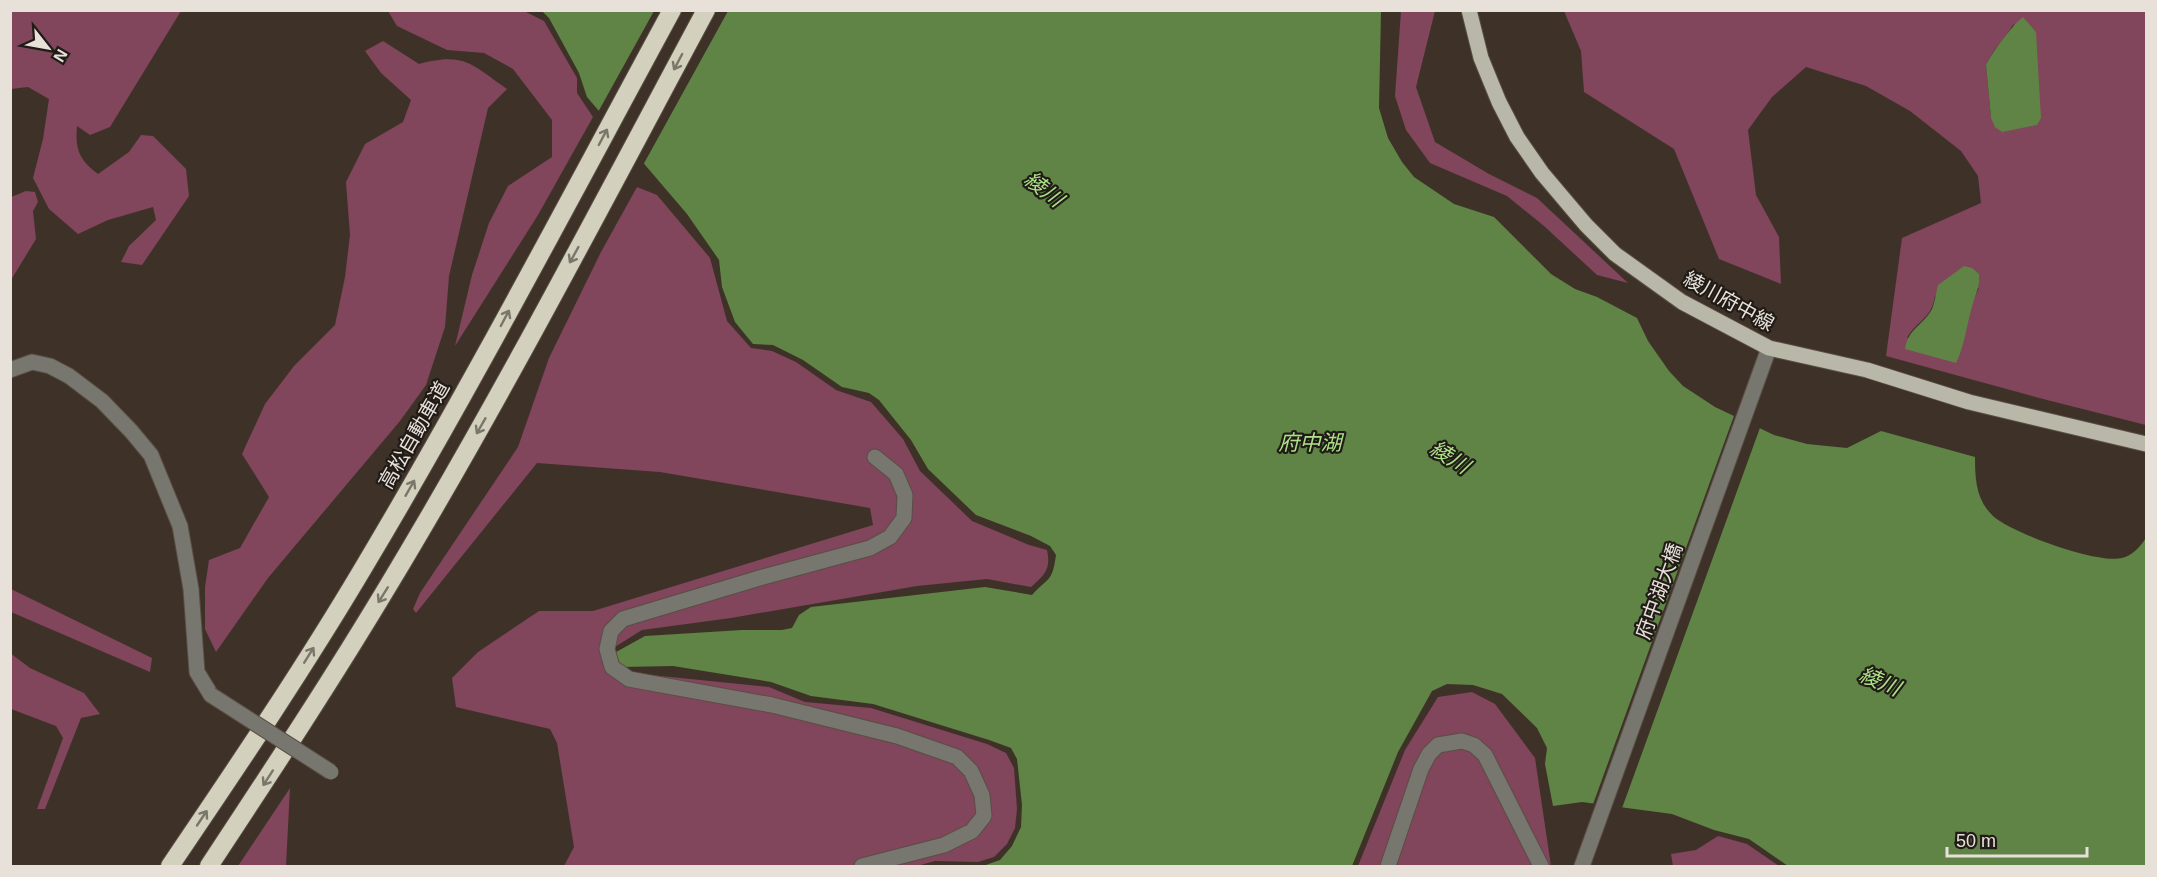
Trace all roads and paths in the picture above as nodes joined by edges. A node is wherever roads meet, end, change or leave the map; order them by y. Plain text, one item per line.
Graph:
1 (672, 10) edge
2 (706, 10) edge
3 (1469, 10) edge
4 (1769, 348) junction
5 (10, 370) edge
6 (2146, 444) edge
7 (875, 457) dead end
8 (331, 772) dead end
9 (170, 867) edge
10 (209, 867) edge
11 (862, 867) edge
12 (1388, 867) edge
13 (1541, 867) edge
14 (1582, 867) edge

9 -> 1 highway, 高松自動車道
2 -> 10 highway
3 - 4 main road, 綾川府中線
4 - 6 main road, 綾川府中線
4 - 14 street, 府中湖大橋
5 - 8 street, bridge
7 - 11 street
12 - 13 street

